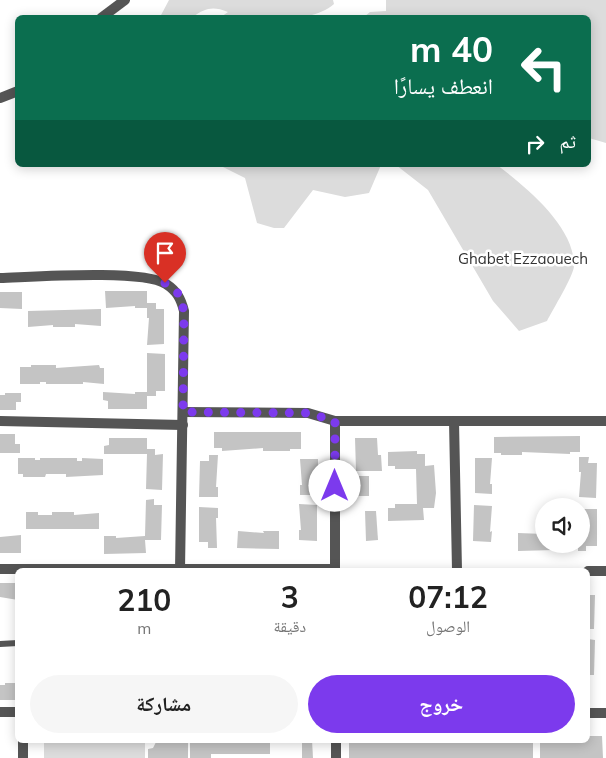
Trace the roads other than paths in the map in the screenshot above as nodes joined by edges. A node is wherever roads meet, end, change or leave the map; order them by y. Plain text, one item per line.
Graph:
1 (125, 0) edge
2 (105, 15) edge
3 (15, 92) edge
4 (0, 98) edge
5 (0, 278) edge
6 (183, 412) junction
7 (0, 421) edge
8 (335, 421) junction
9 (454, 421) junction
10 (606, 421) edge
11 (183, 425) junction
12 (180, 568) edge
13 (335, 568) edge
14 (457, 568) edge
15 (0, 569) edge
16 (15, 569) edge
17 (590, 570) edge
18 (606, 571) edge
19 (15, 643) edge
20 (0, 644) edge
21 (0, 712) edge
22 (15, 712) edge
23 (590, 713) edge
24 (606, 713) edge
25 (23, 743) edge
26 (336, 743) edge
27 (23, 758) edge
28 (336, 758) edge

1 - 2 street
3 - 4 street
5 - 6 street
6 - 8 street
6 - 11 street
7 - 11 street
8 - 9 street
8 - 13 street
9 - 10 street
9 - 14 street
11 - 12 street
15 - 16 street
17 - 18 street
19 - 20 lane
21 - 22 street
23 - 24 street
25 - 27 street
26 - 28 street

